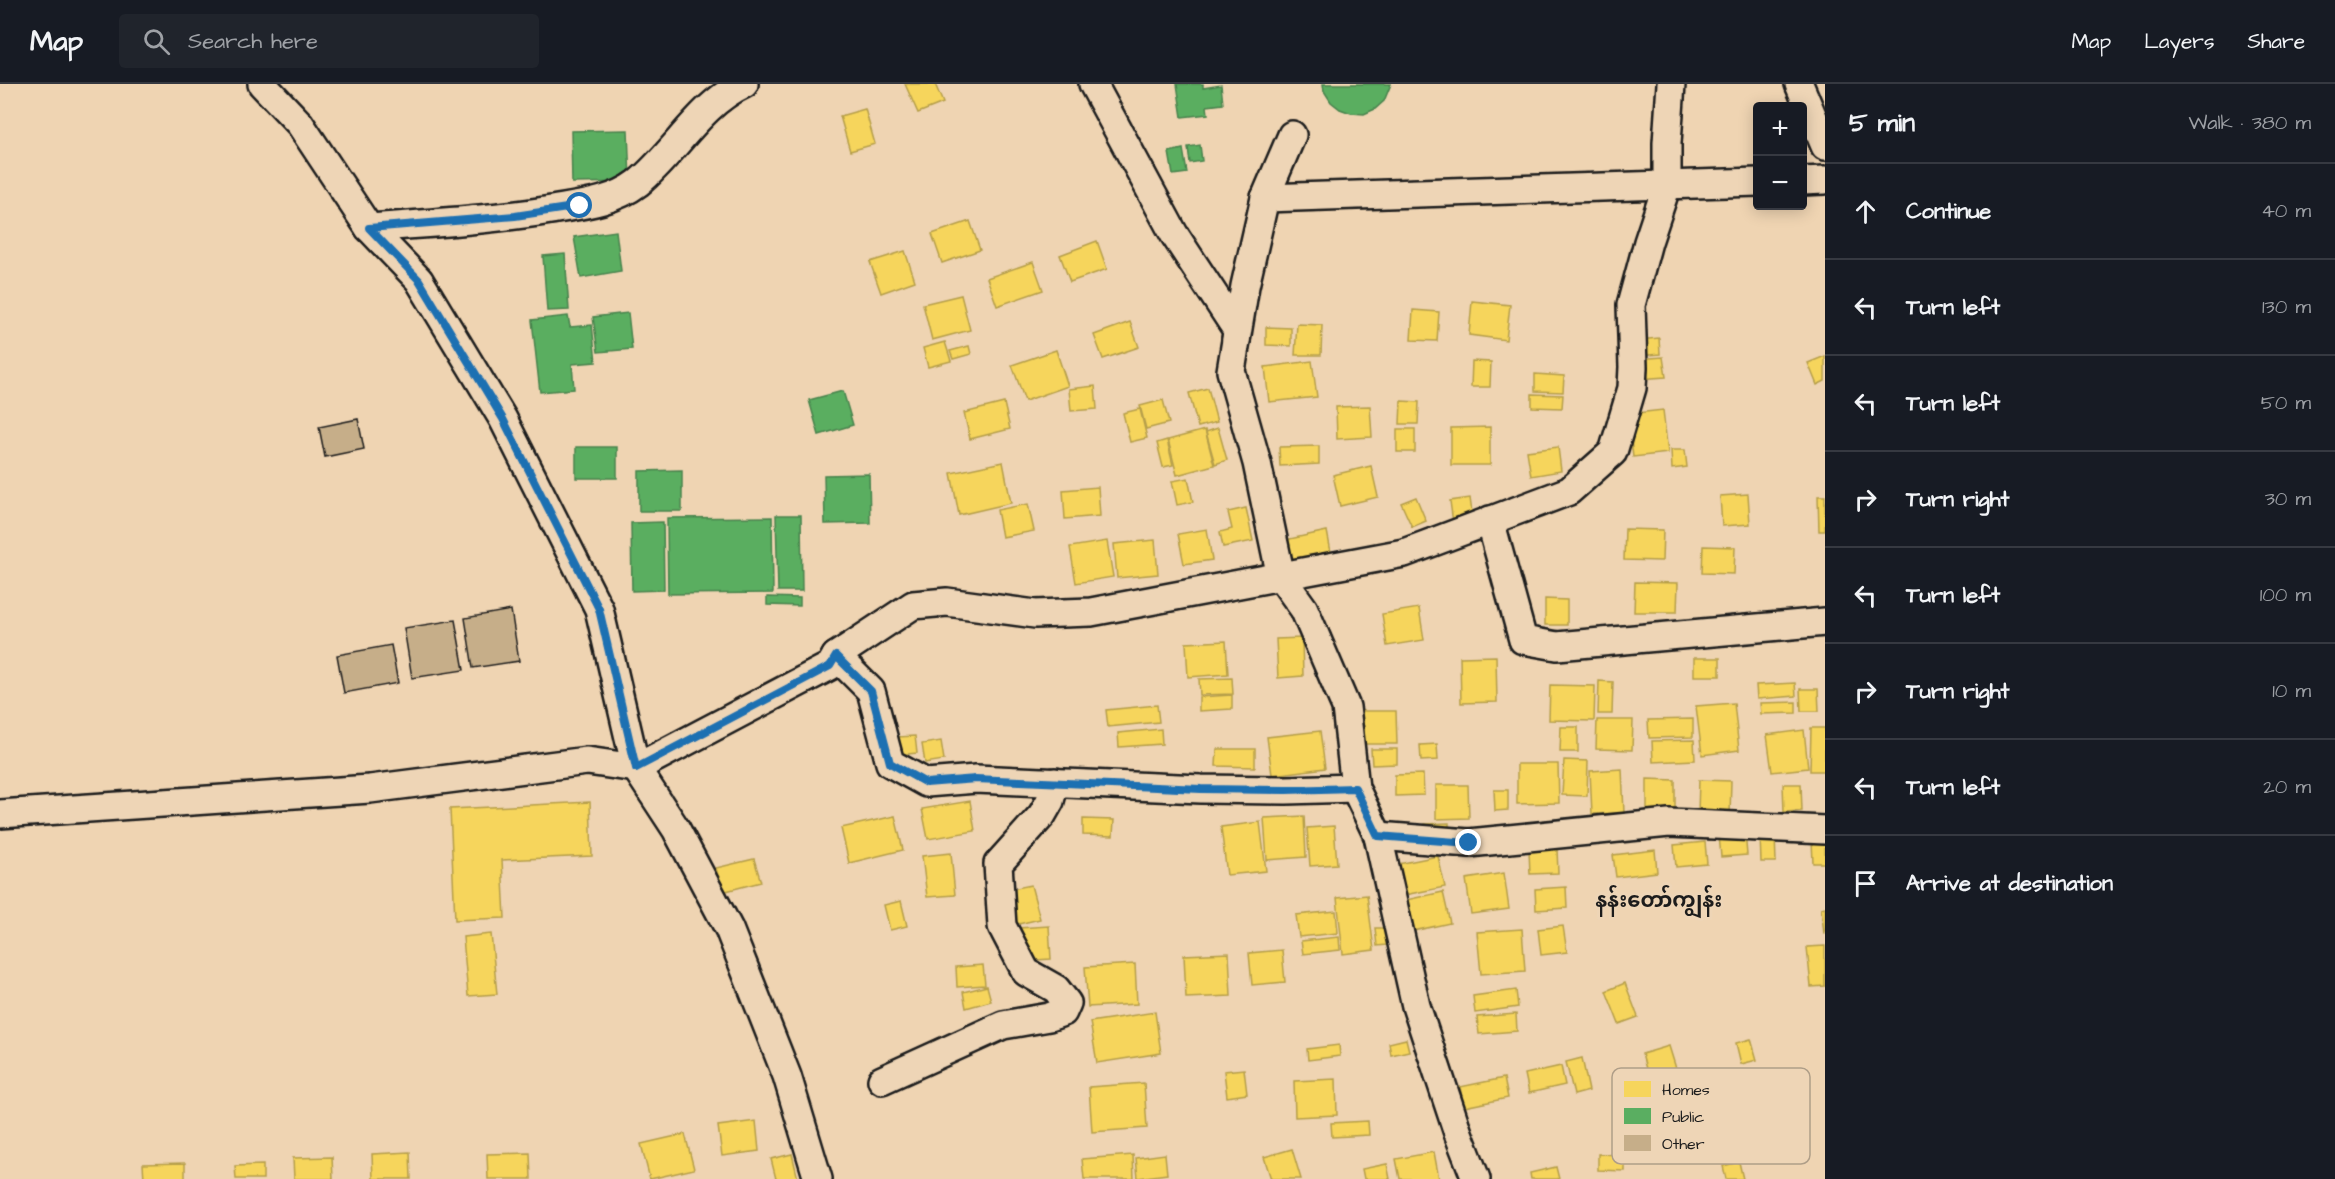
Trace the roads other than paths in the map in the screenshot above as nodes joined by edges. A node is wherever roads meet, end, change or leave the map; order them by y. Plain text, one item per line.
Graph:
1 (262, 84) edge
2 (744, 84) edge
3 (1093, 84) edge
4 (1671, 84) edge
5 (1799, 84) edge
6 (1292, 135) dead end
7 (1825, 146) edge
8 (1825, 180) edge
9 (1807, 181) edge
10 (1753, 182) edge
11 (1667, 185) junction
12 (1264, 198) junction
13 (369, 228) junction
14 (1231, 371) junction
15 (1490, 520) junction
16 (1281, 577) junction
17 (1825, 622) edge
18 (836, 656) junction
19 (636, 768) junction
20 (1055, 782) junction
21 (1355, 788) junction
22 (0, 814) edge
23 (1825, 830) edge
24 (1378, 836) junction
25 (882, 1080) dead end
26 (818, 1179) edge
27 (1476, 1179) edge

1 - 13 street
2 - 13 street
3 - 14 street
4 - 11 street
5 - 7 street
6 - 12 street
8 - 9 street
10 - 11 street
11 - 12 street
11 - 15 street
12 - 14 street
13 - 19 street
14 - 16 street
15 - 16 street
15 - 17 street
16 - 18 street
16 - 21 street
18 - 19 street
18 - 20 street
19 - 22 street
19 - 26 street
20 - 21 street
20 - 25 street
21 - 24 street
23 - 24 street
24 - 27 street

